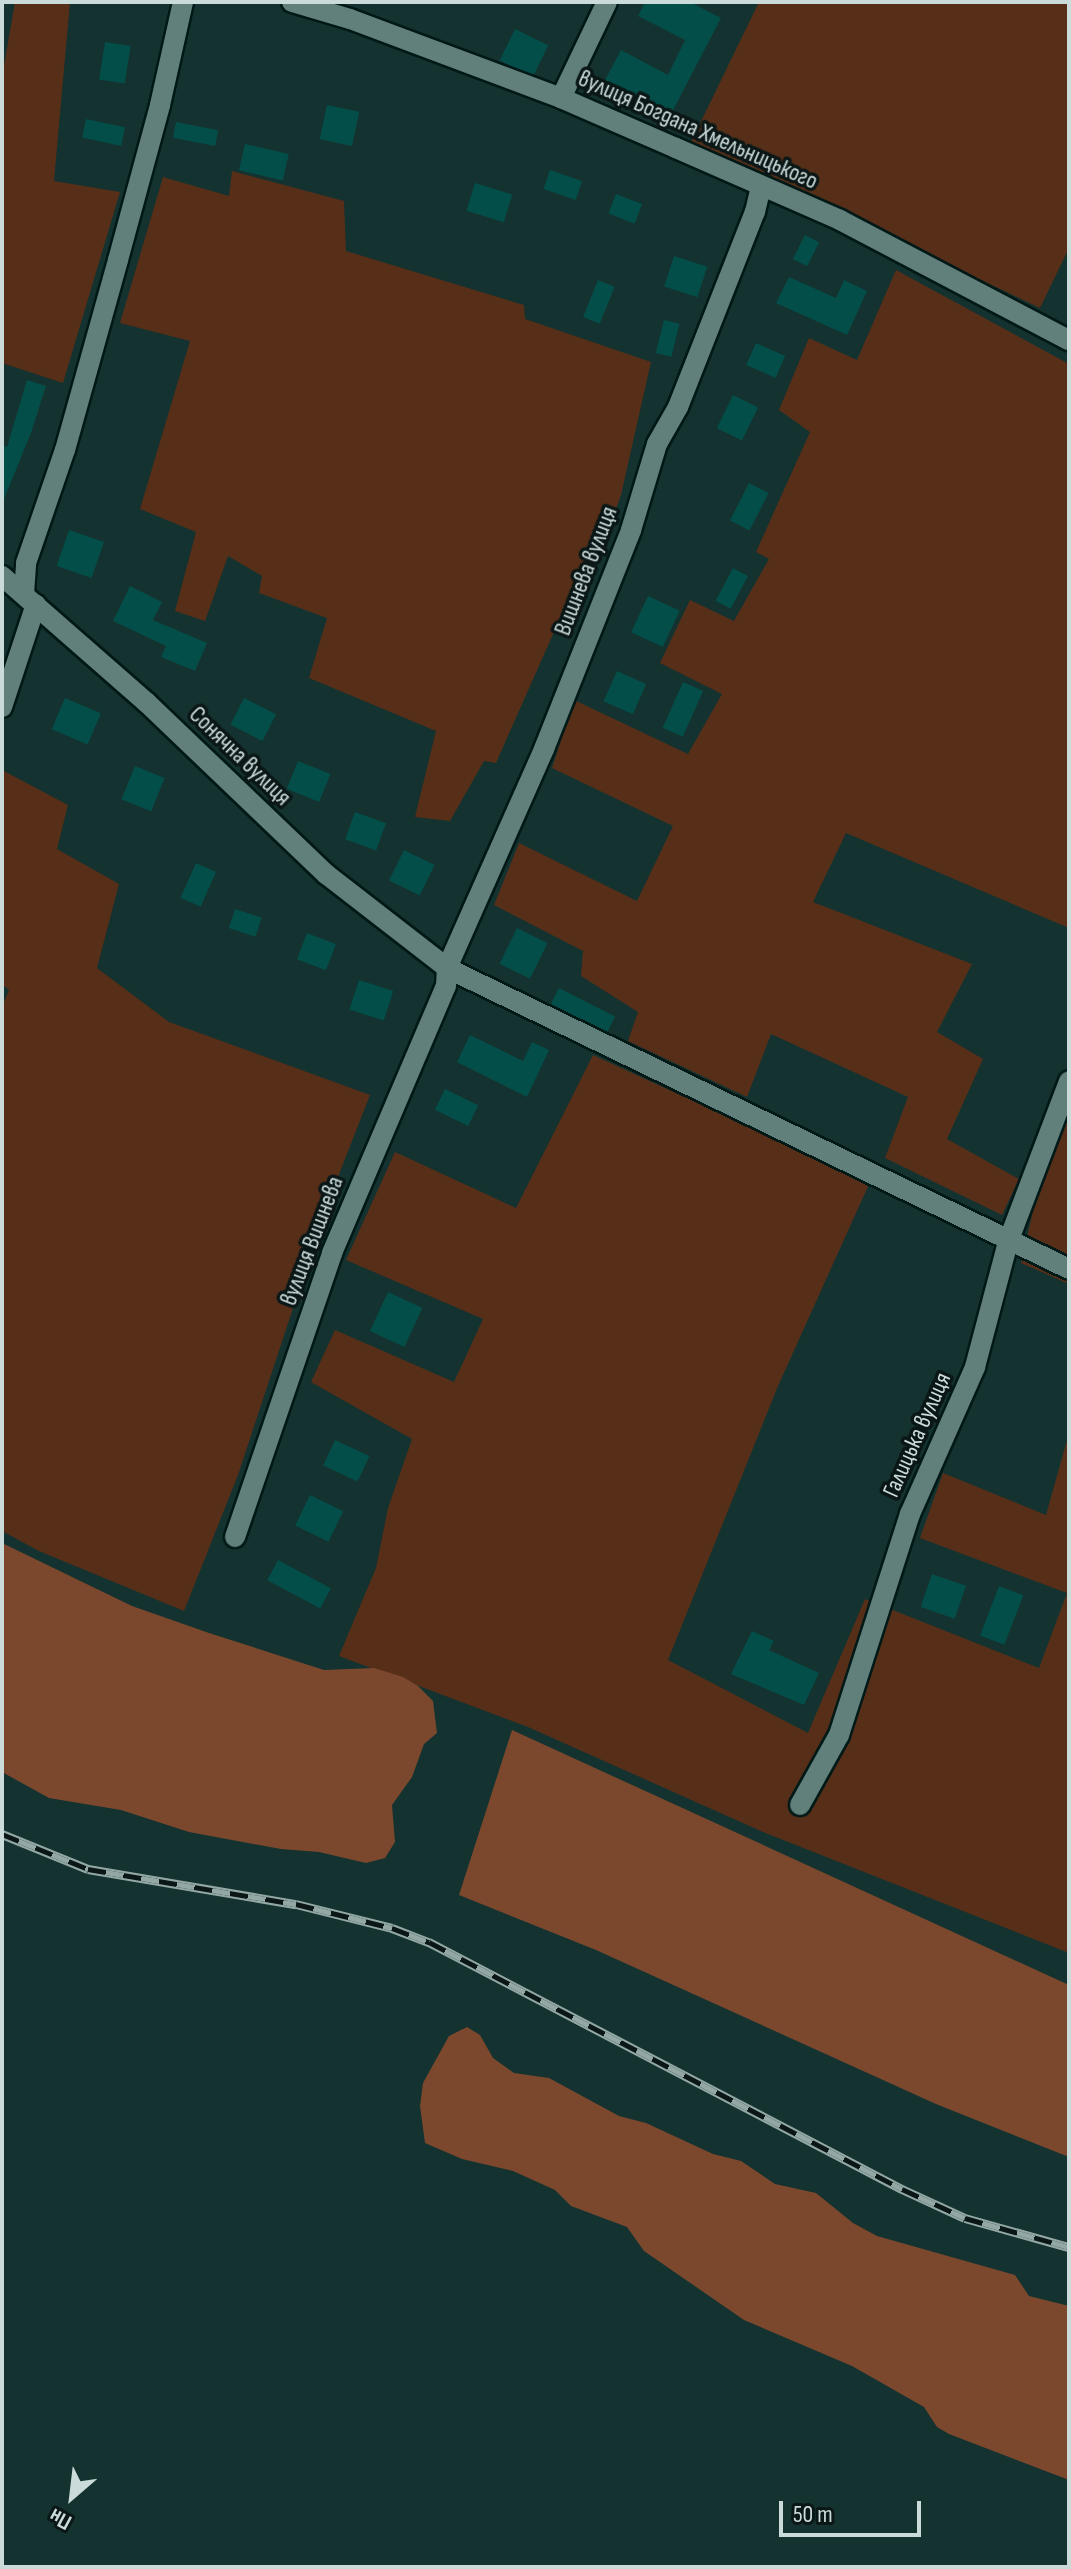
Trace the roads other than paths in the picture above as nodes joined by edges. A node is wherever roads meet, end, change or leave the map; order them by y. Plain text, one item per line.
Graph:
1 (183, 2) edge
2 (292, 2) edge
3 (607, 2) edge
4 (561, 98) junction
5 (761, 187) junction
6 (1069, 340) edge
7 (2, 576) edge
8 (30, 599) junction
9 (2, 707) edge
10 (447, 968) junction
11 (1069, 1081) edge
12 (1008, 1242) junction
13 (1069, 1269) edge
14 (235, 1537) dead end
15 (800, 1805) dead end

1 - 8 street
2 - 4 street, вулиця Богдана Хмельницького
3 - 4 street
4 - 5 street, вулиця Богдана Хмельницького
5 - 6 street, вулиця Богдана Хмельницького
5 - 10 street, Вишнева вулиця
7 - 8 street, Сонячна вулиця
8 - 9 street
8 - 10 street, Сонячна вулиця
10 - 12 street, Сонячна вулиця
10 - 14 street, вулиця Вишнева
11 - 12 street, Галицька вулиця
12 - 13 street, Сонячна вулиця
12 - 15 street, Галицька вулиця

